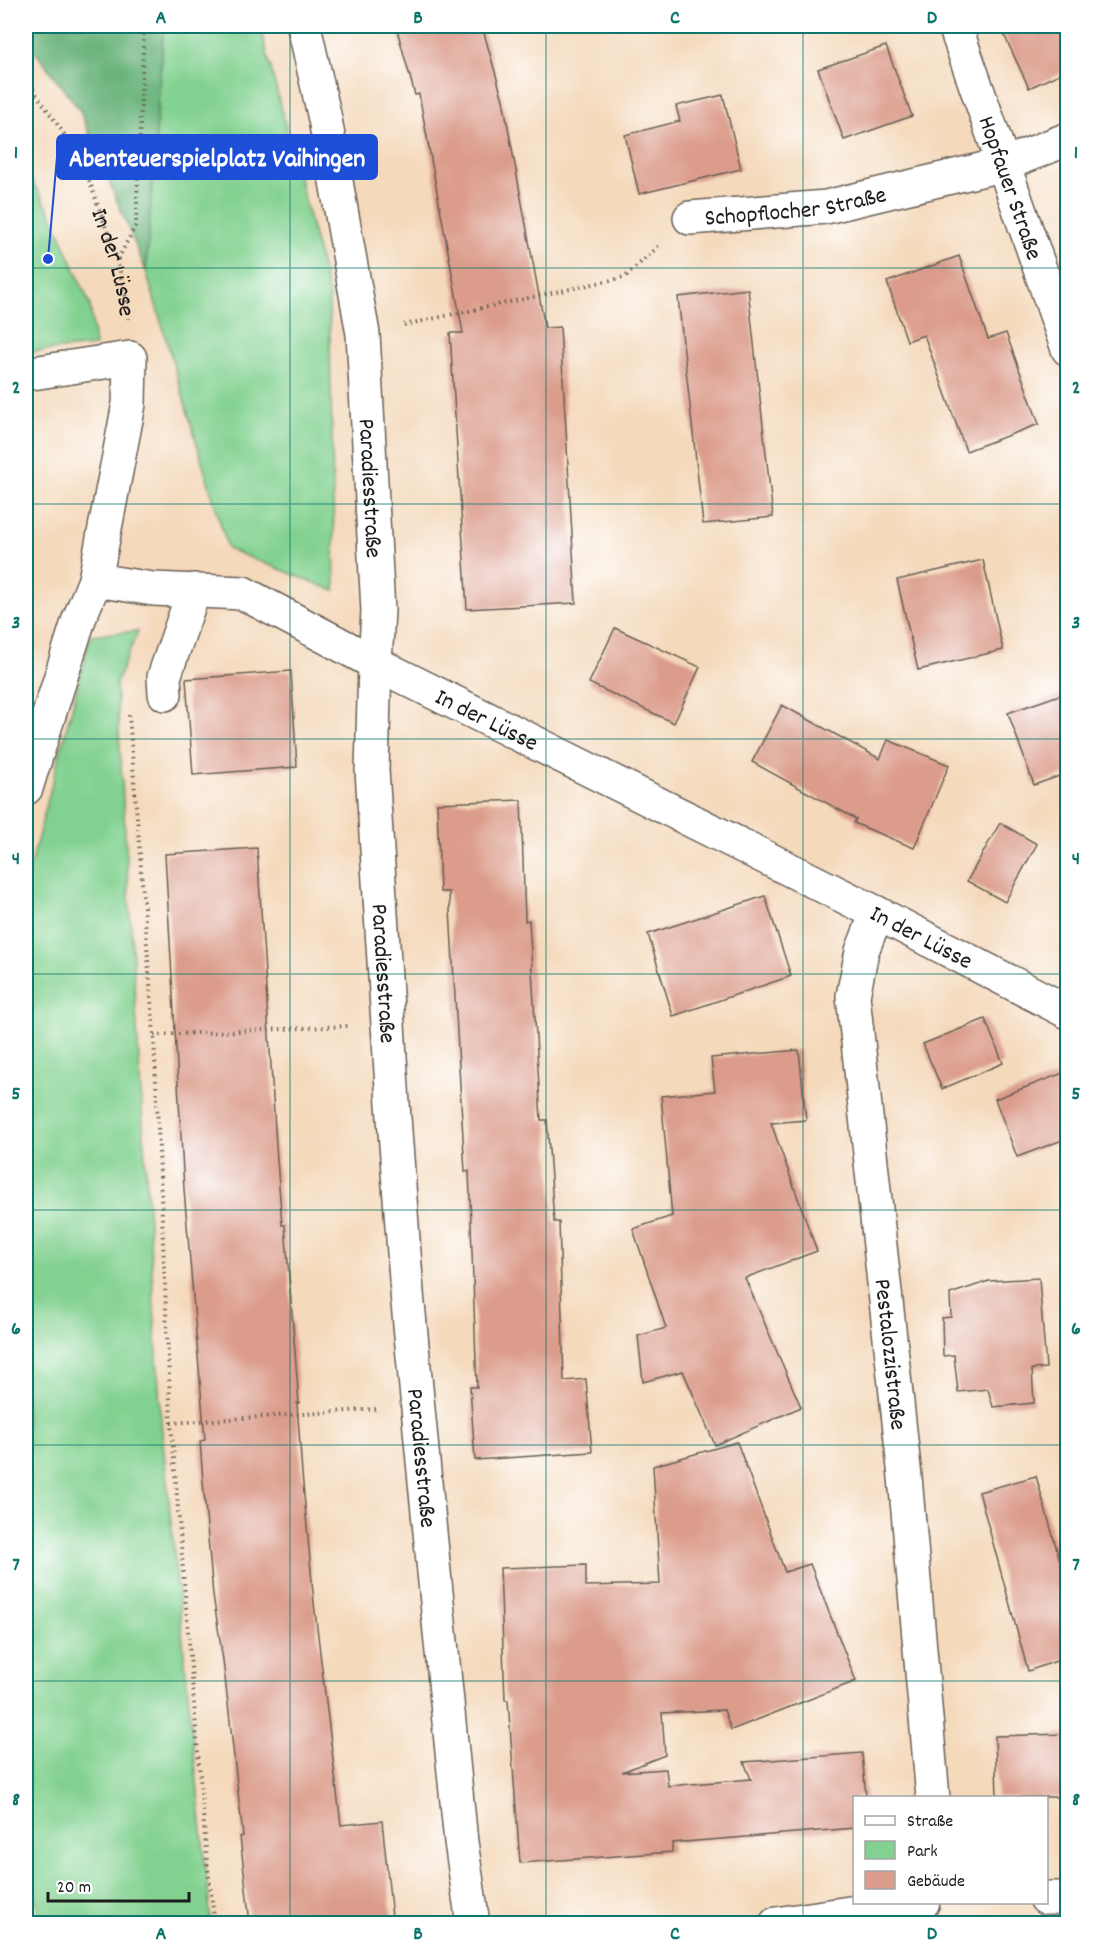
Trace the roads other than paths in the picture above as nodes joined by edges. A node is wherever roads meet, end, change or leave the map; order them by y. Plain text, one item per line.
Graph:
1 (304, 26) edge
2 (955, 26) edge
3 (1068, 139) edge
4 (1005, 164) junction
5 (690, 218) road end
6 (1068, 349) edge
7 (26, 374) edge
8 (95, 580) junction
9 (194, 590) junction
10 (375, 663) junction
11 (165, 694) dead end
12 (26, 788) edge
13 (877, 913) junction
14 (1068, 1012) edge
15 (933, 1796) edge
16 (1048, 1898) edge
17 (1068, 1898) edge
18 (909, 1904) edge
19 (473, 1923) edge
20 (777, 1923) edge

1 - 10 street, Paradiesstraße
2 - 4 street, Hopfauer Straße
3 - 4 street, Schopflocher Straße
4 - 5 street, Schopflocher Straße
4 - 6 street, Hopfauer Straße
7 - 8 street
8 - 9 street, In der Lüsse
8 - 12 street
9 - 10 street, In der Lüsse
9 - 11 street
10 - 13 street, In der Lüsse
10 - 19 street, Paradiesstraße
13 - 14 street, In der Lüsse
13 - 15 street, Pestalozzistraße
16 - 17 street
18 - 20 street

